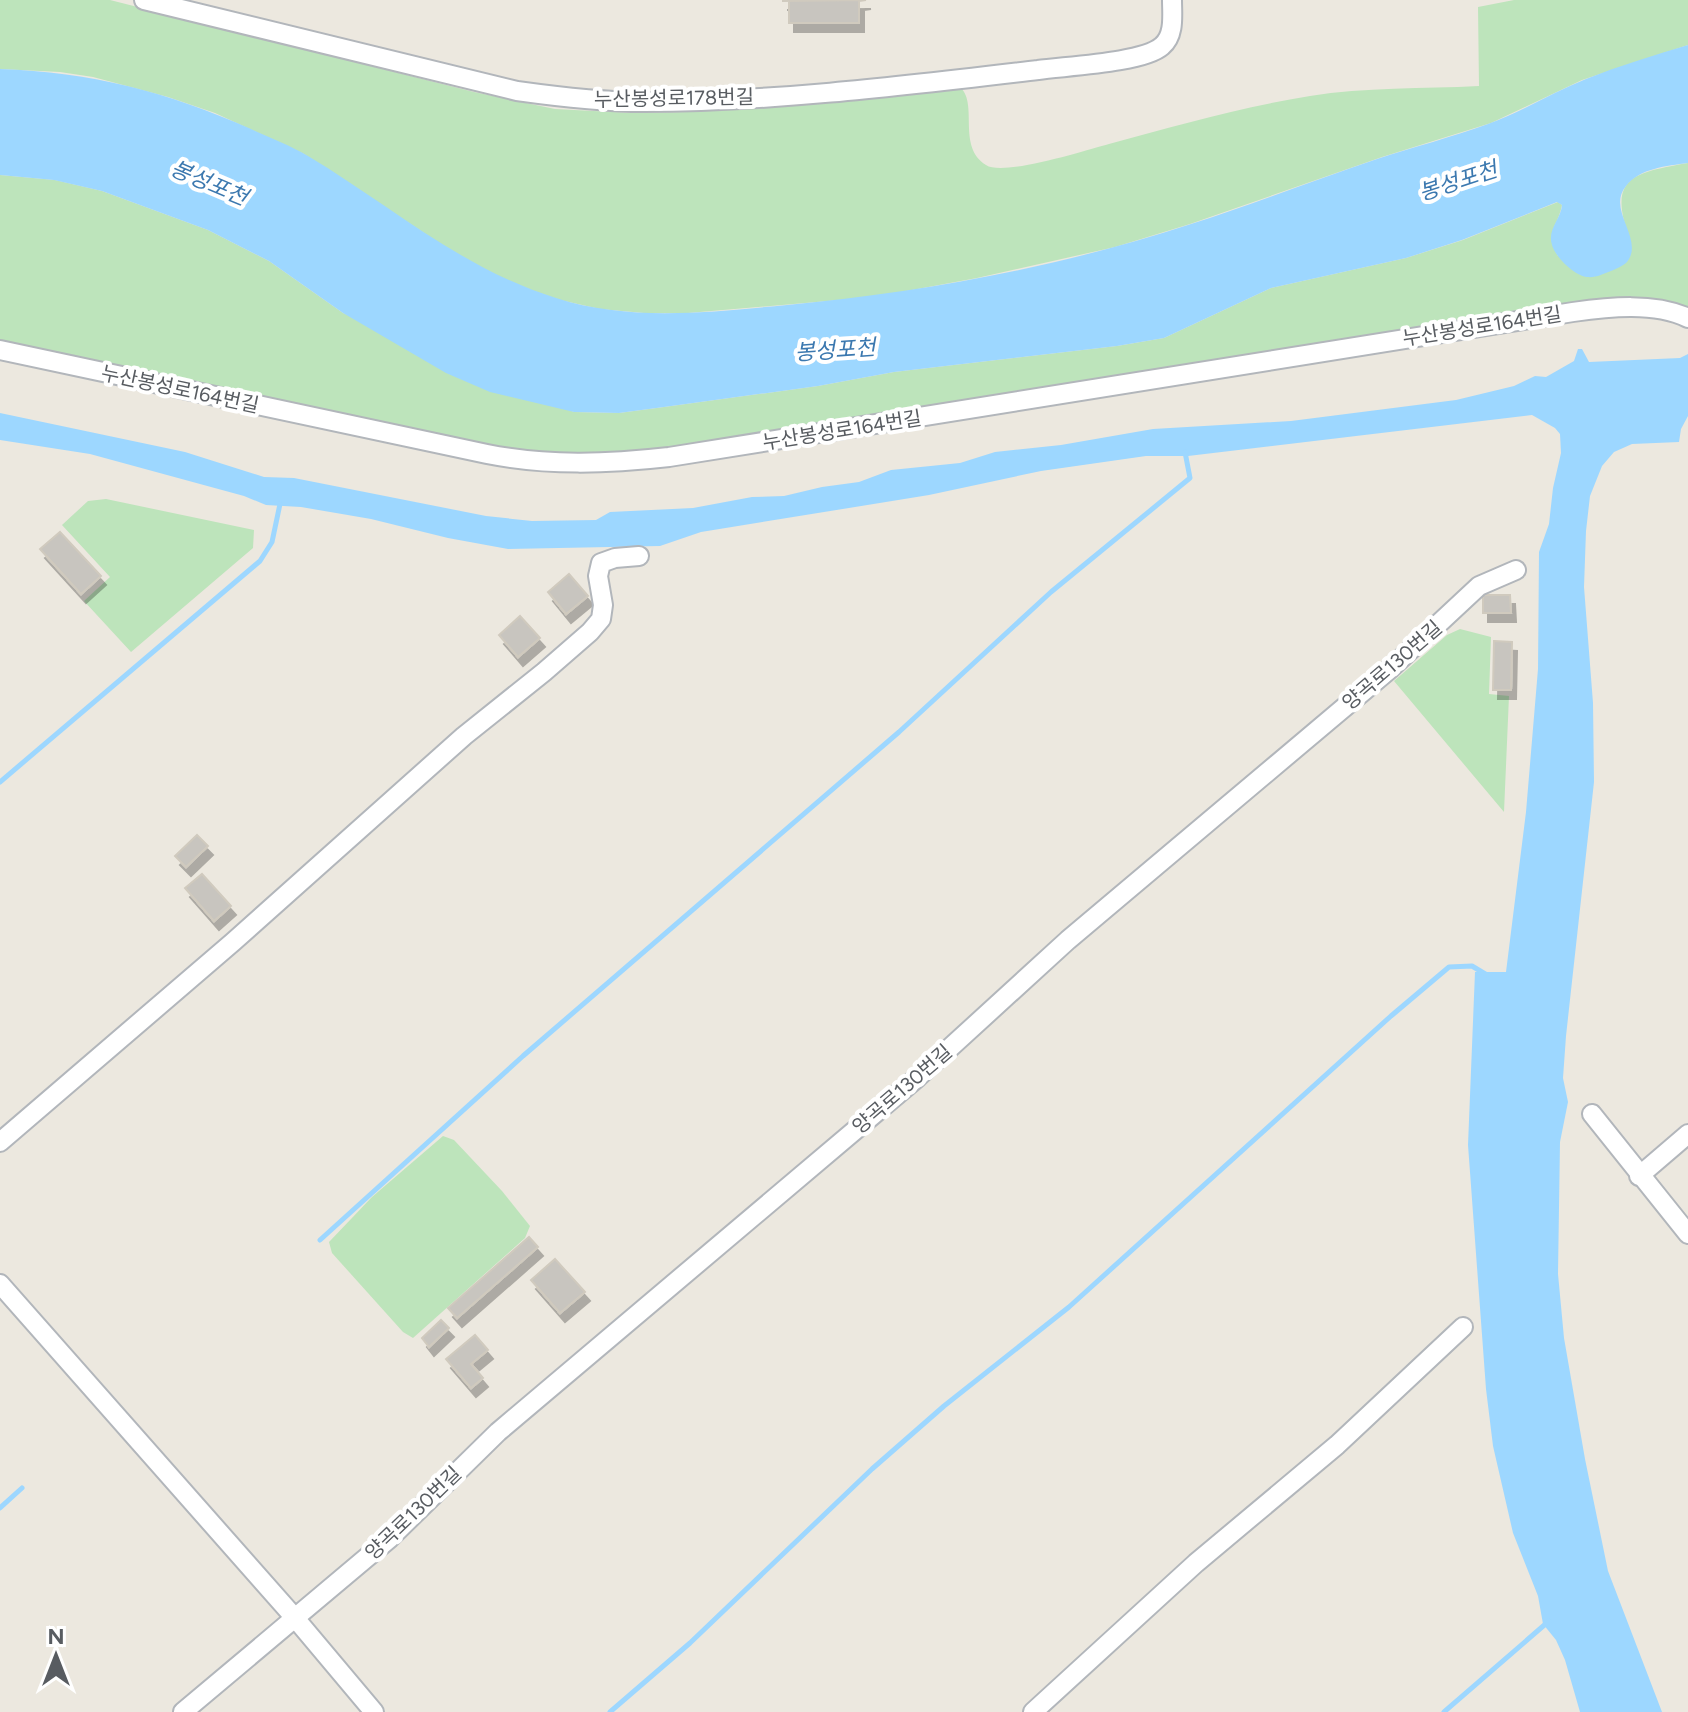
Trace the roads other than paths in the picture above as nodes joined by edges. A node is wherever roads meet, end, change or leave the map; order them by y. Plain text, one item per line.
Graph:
1 (144, 0) edge
2 (1172, 0) edge
3 (1688, 318) edge
4 (0, 350) edge
5 (639, 556) dead end
6 (1516, 570) dead end
7 (1592, 1114) dead end
8 (1688, 1134) edge
9 (0, 1142) edge
10 (1639, 1176) junction
11 (1688, 1234) edge
12 (0, 1284) edge
13 (1463, 1327) dead end
14 (295, 1618) junction
15 (183, 1712) edge
16 (374, 1712) edge
17 (1033, 1712) edge

1 - 2 lane, 누산봉성로178번길
3 - 4 lane, 누산봉성로164번길
5 - 9 lane
6 - 14 lane, 양곡로130번길
7 - 10 lane
8 - 10 lane
10 - 11 lane
12 - 14 lane
13 - 17 lane
14 - 15 lane, 양곡로130번길
14 - 16 lane

